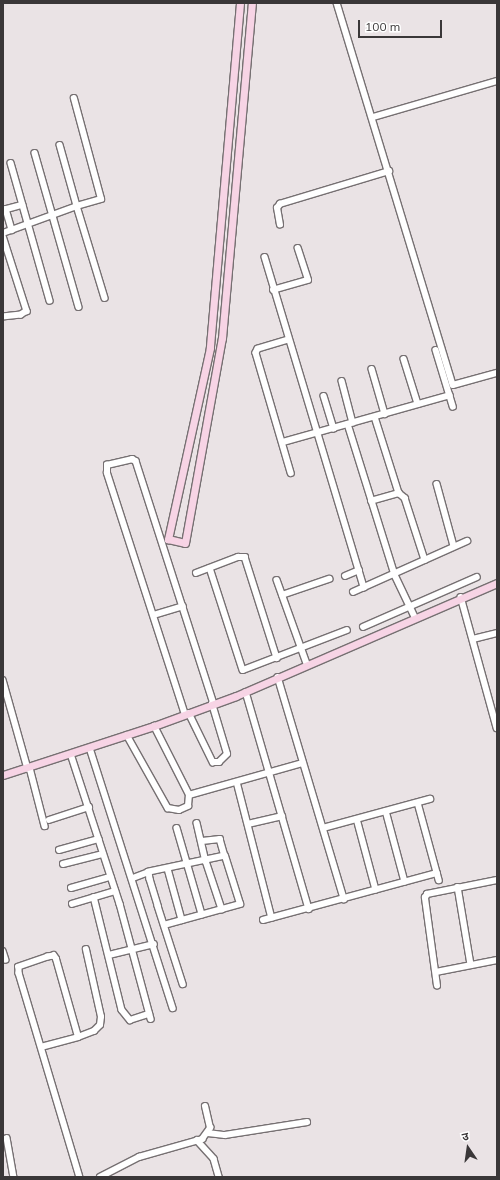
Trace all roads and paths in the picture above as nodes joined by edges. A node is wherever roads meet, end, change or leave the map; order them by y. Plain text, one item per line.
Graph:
1 (240, 3) edge
2 (252, 3) edge
3 (337, 3) edge
4 (497, 81) edge
5 (74, 99) dead end
6 (373, 117) junction
7 (60, 145) dead end
8 (35, 154) dead end
9 (11, 163) dead end
10 (390, 171) junction
11 (22, 205) junction
12 (77, 206) junction
13 (4, 210) edge
14 (53, 214) junction
15 (28, 225) junction
16 (280, 225) dead end
17 (12, 230) junction
18 (3, 234) edge
19 (298, 249) dead end
20 (265, 257) dead end
21 (273, 290) junction
22 (105, 298) dead end
23 (50, 301) dead end
24 (78, 307) dead end
25 (3, 317) edge
26 (288, 340) junction
27 (436, 350) dead end
28 (404, 359) dead end
29 (372, 369) dead end
30 (497, 373) edge
31 (342, 381) dead end
32 (450, 395) junction
33 (324, 396) dead end
34 (418, 404) junction
35 (453, 406) dead end
36 (385, 414) junction
37 (375, 417) junction
38 (350, 424) junction
39 (334, 428) junction
40 (316, 433) junction
41 (283, 442) junction
42 (291, 473) dead end
43 (437, 484) dead end
44 (399, 493) junction
45 (371, 501) junction
46 (467, 541) dead end
47 (454, 546) junction
48 (425, 560) junction
49 (210, 568) junction
50 (359, 570) junction
51 (196, 573) dead end
52 (395, 575) junction
53 (345, 576) dead end
54 (477, 577) dead end
55 (329, 579) dead end
56 (277, 580) dead end
57 (497, 583) edge
58 (364, 587) junction
59 (353, 592) dead end
60 (282, 595) junction
61 (461, 597) junction
62 (183, 606) junction
63 (410, 606) junction
64 (154, 615) junction
65 (415, 617) junction
66 (363, 627) dead end
67 (347, 630) dead end
68 (497, 633) edge
69 (473, 639) junction
70 (300, 648) junction
71 (277, 658) junction
72 (307, 664) junction
73 (278, 677) junction
74 (3, 680) edge
75 (4, 690) edge
76 (246, 692) junction
77 (213, 704) junction
78 (187, 714) junction
79 (154, 726) junction
80 (497, 728) edge
81 (127, 735) junction
82 (90, 748) junction
83 (71, 754) junction
84 (303, 763) junction
85 (29, 768) junction
86 (269, 771) junction
87 (3, 775) edge
88 (237, 782) junction
89 (189, 795) junction
90 (430, 799) dead end
91 (418, 803) junction
92 (89, 807) junction
93 (386, 811) junction
94 (282, 816) junction
95 (357, 819) junction
96 (50, 820) dead end
97 (197, 823) dead end
98 (248, 824) junction
99 (45, 826) dead end
100 (178, 828) dead end
101 (323, 828) junction
102 (99, 839) junction
103 (202, 841) junction
104 (58, 850) dead end
105 (103, 854) junction
106 (225, 856) junction
107 (206, 861) junction
108 (63, 864) dead end
109 (187, 864) junction
110 (168, 868) junction
111 (150, 872) junction
112 (437, 873) junction
113 (110, 877) junction
114 (133, 878) junction
115 (439, 880) dead end
116 (497, 880) edge
117 (405, 882) junction
118 (458, 886) junction
119 (71, 888) dead end
120 (376, 890) junction
121 (115, 891) junction
122 (94, 897) junction
123 (344, 899) junction
124 (72, 904) dead end
125 (222, 909) junction
126 (309, 909) junction
127 (202, 914) junction
128 (272, 918) junction
129 (182, 920) junction
130 (263, 920) dead end
131 (164, 924) junction
132 (154, 944) junction
133 (86, 950) dead end
134 (132, 950) junction
135 (3, 951) edge
136 (109, 955) junction
137 (6, 960) dead end
138 (497, 960) edge
139 (471, 966) junction
140 (436, 972) junction
141 (183, 984) dead end
142 (437, 986) dead end
143 (173, 1008) dead end
144 (78, 1037) junction
145 (41, 1047) junction
146 (205, 1107) dead end
147 (307, 1122) dead end
148 (208, 1133) junction
149 (7, 1138) dead end
150 (197, 1140) junction
151 (14, 1177) edge
152 (80, 1177) edge
153 (100, 1177) edge
154 (219, 1177) edge

1 - 2 street
3 - 6 street
4 - 6 street
5 - 12 street
6 - 10 street
7 - 12 street
8 - 14 street
9 - 11 street
10 - 16 street
10 - 30 street
11 - 13 street
11 - 15 street
12 - 14 street
12 - 22 street
13 - 17 street
14 - 15 street
14 - 24 street
15 - 17 street
15 - 23 street
17 - 18 street
18 - 25 street
19 - 21 street
20 - 21 street
21 - 26 street
26 - 40 street
26 - 41 street
27 - 32 street
28 - 34 street
29 - 36 street
31 - 38 street
32 - 34 street
32 - 35 street
33 - 39 street
34 - 36 street
36 - 37 street
37 - 38 street
37 - 44 street
38 - 39 street
38 - 45 street
39 - 40 street
40 - 41 street
40 - 50 street
41 - 42 street
43 - 47 street
44 - 45 street
44 - 48 street
45 - 52 street
46 - 47 street
47 - 48 street
48 - 52 street
49 - 51 street
49 - 71 street
49 - 71 street
50 - 53 street
50 - 58 street
52 - 58 street
52 - 63 street
54 - 63 street
55 - 60 street
56 - 60 street
57 - 61 street
58 - 59 street
60 - 70 street
61 - 65 street
61 - 69 street
62 - 64 street
62 - 64 street
62 - 77 street
63 - 65 street
63 - 66 street
64 - 78 street
65 - 72 street
67 - 70 street
68 - 69 street
69 - 80 street
70 - 71 street
70 - 72 street
72 - 73 street
73 - 76 street
73 - 84 street
74 - 75 street
75 - 85 street
76 - 77 street
76 - 86 street
77 - 78 street
77 - 78 street
78 - 79 street
79 - 81 street
79 - 89 street
81 - 82 street
81 - 89 street
82 - 83 street
82 - 114 street
83 - 85 street
83 - 92 street
84 - 86 street
84 - 101 street
85 - 87 street
85 - 99 street
86 - 88 street
86 - 94 street
88 - 89 street
88 - 98 street
90 - 91 street
91 - 93 street
91 - 112 street
92 - 96 street
92 - 102 street
93 - 95 street
93 - 117 street
94 - 98 street
94 - 126 street
95 - 101 street
95 - 120 street
97 - 103 street
98 - 128 street
100 - 109 street
101 - 123 street
102 - 104 street
102 - 105 street
103 - 106 street
103 - 107 street
105 - 108 street
105 - 113 street
106 - 107 street
106 - 125 street
107 - 109 street
107 - 125 street
109 - 110 street
109 - 127 street
110 - 111 street
110 - 129 street
111 - 114 street
111 - 131 street
112 - 115 street
112 - 117 street
113 - 119 street
113 - 121 street
114 - 132 street
116 - 118 street
117 - 120 street
118 - 139 street
118 - 140 street
120 - 123 street
121 - 122 street
121 - 134 street
122 - 124 street
122 - 136 street
123 - 126 street
125 - 127 street
126 - 128 street
127 - 129 street
128 - 130 street
129 - 131 street
131 - 141 street
132 - 134 street
132 - 143 street
133 - 144 street
134 - 136 street
134 - 136 street
135 - 137 street
138 - 139 street
139 - 140 street
140 - 142 street
144 - 145 street
144 - 145 street
145 - 152 street
146 - 148 street
147 - 148 street
148 - 150 street
149 - 151 street
150 - 153 street
150 - 154 street

